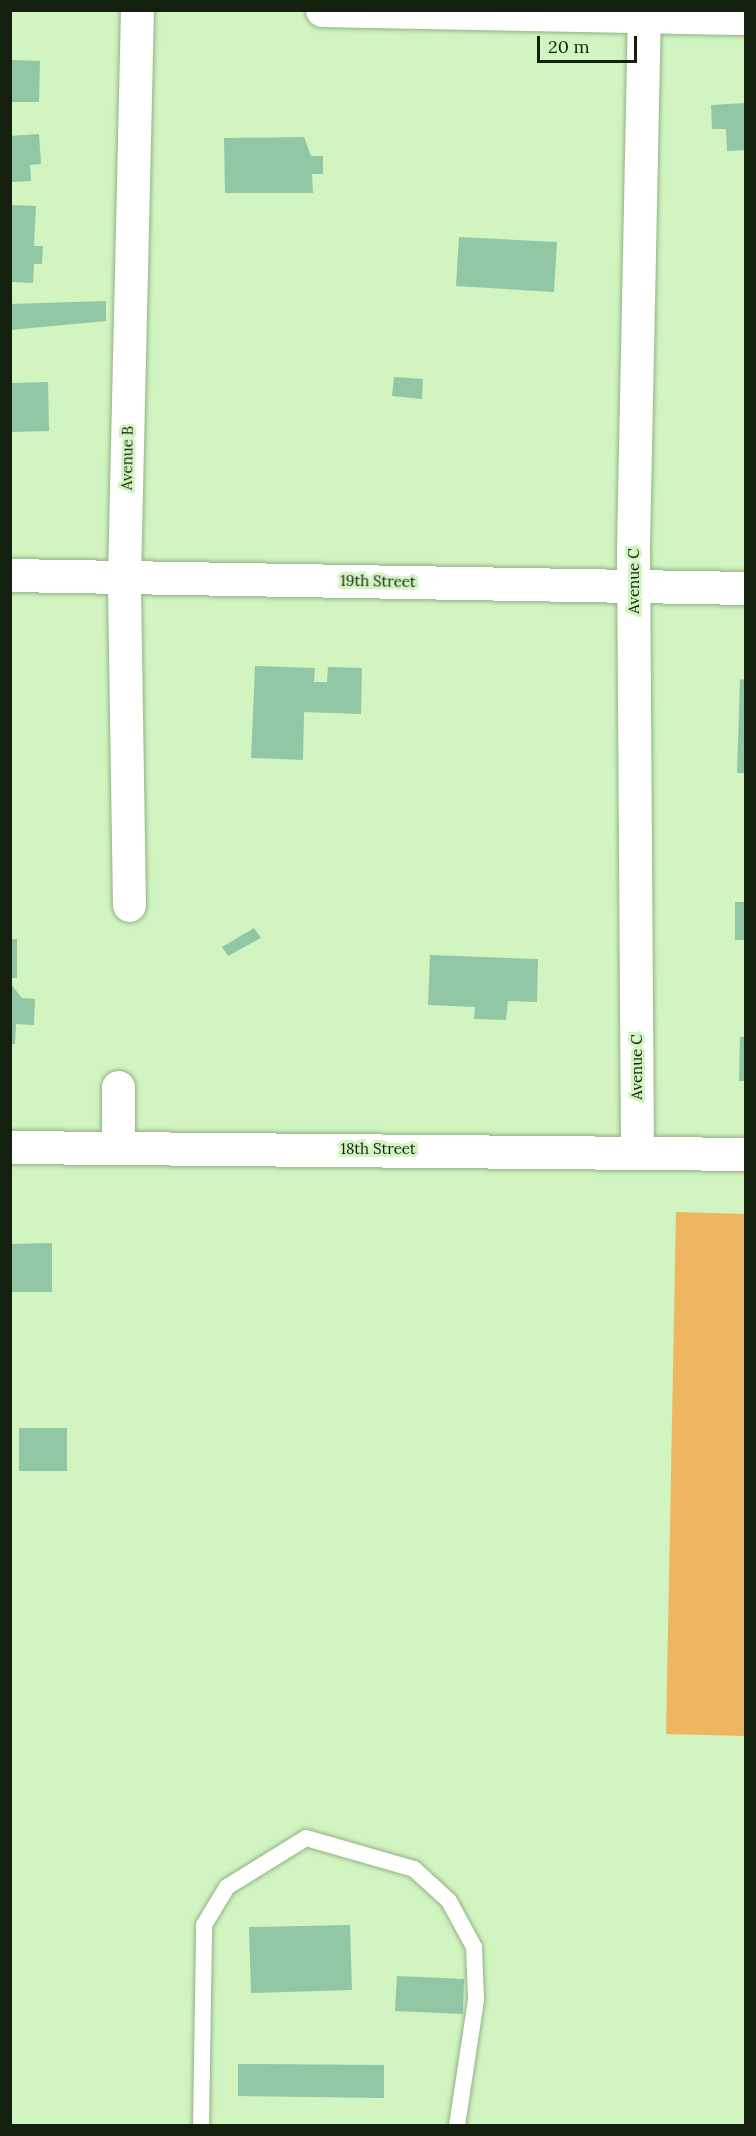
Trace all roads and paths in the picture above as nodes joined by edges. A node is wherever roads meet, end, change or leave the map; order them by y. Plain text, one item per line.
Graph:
1 (137, 10) edge
2 (322, 10) edge
3 (644, 13) edge
4 (746, 18) edge
5 (10, 574) edge
6 (124, 577) junction
7 (634, 586) junction
8 (746, 588) edge
9 (129, 905) dead end
10 (118, 1088) dead end
11 (10, 1147) edge
12 (118, 1148) junction
13 (637, 1151) junction
14 (746, 1154) edge
15 (201, 2126) edge
16 (457, 2126) edge

1 - 6 street, Avenue B
2 - 3 street
3 - 4 street
3 - 7 street, Avenue C
5 - 6 street, 19th Street
6 - 7 street, 19th Street
6 - 9 street, Avenue B
7 - 8 street, 19th Street
7 - 13 street, Avenue C
10 - 12 street
11 - 12 street, 18th Street
12 - 13 street, 18th Street
13 - 14 street, 18th Street
15 - 16 lane

